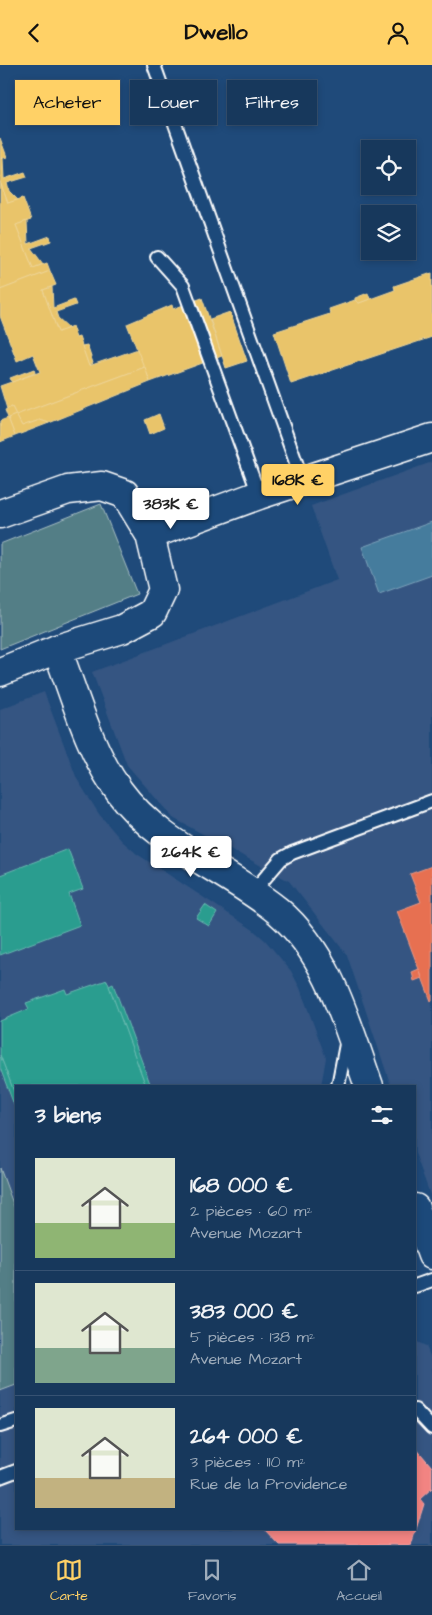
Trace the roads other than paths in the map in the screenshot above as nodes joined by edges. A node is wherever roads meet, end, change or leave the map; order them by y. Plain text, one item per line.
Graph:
1 (154, 65) edge
2 (157, 257) dead end
3 (432, 438) edge
4 (303, 482) junction
5 (259, 495) junction
6 (0, 514) edge
7 (150, 535) junction
8 (57, 649) junction
9 (0, 672) edge
10 (432, 801) edge
11 (252, 893) junction
12 (349, 1032) junction
13 (338, 1085) edge
14 (369, 1085) edge
15 (416, 1211) edge
16 (432, 1255) edge
17 (432, 1280) edge
18 (416, 1286) edge
19 (416, 1411) edge
20 (15, 1421) edge
21 (0, 1427) edge
22 (432, 1428) edge
23 (15, 1471) edge
24 (0, 1477) edge

1 - 4 lane
2 - 5 lane
3 - 4 street
4 - 5 street
5 - 7 street
6 - 7 street
7 - 8 street
8 - 9 street
8 - 11 street
10 - 11 lane
11 - 12 street
12 - 13 lane
12 - 14 street
15 - 16 street
17 - 18 lane
19 - 22 lane
20 - 21 lane
23 - 24 lane

